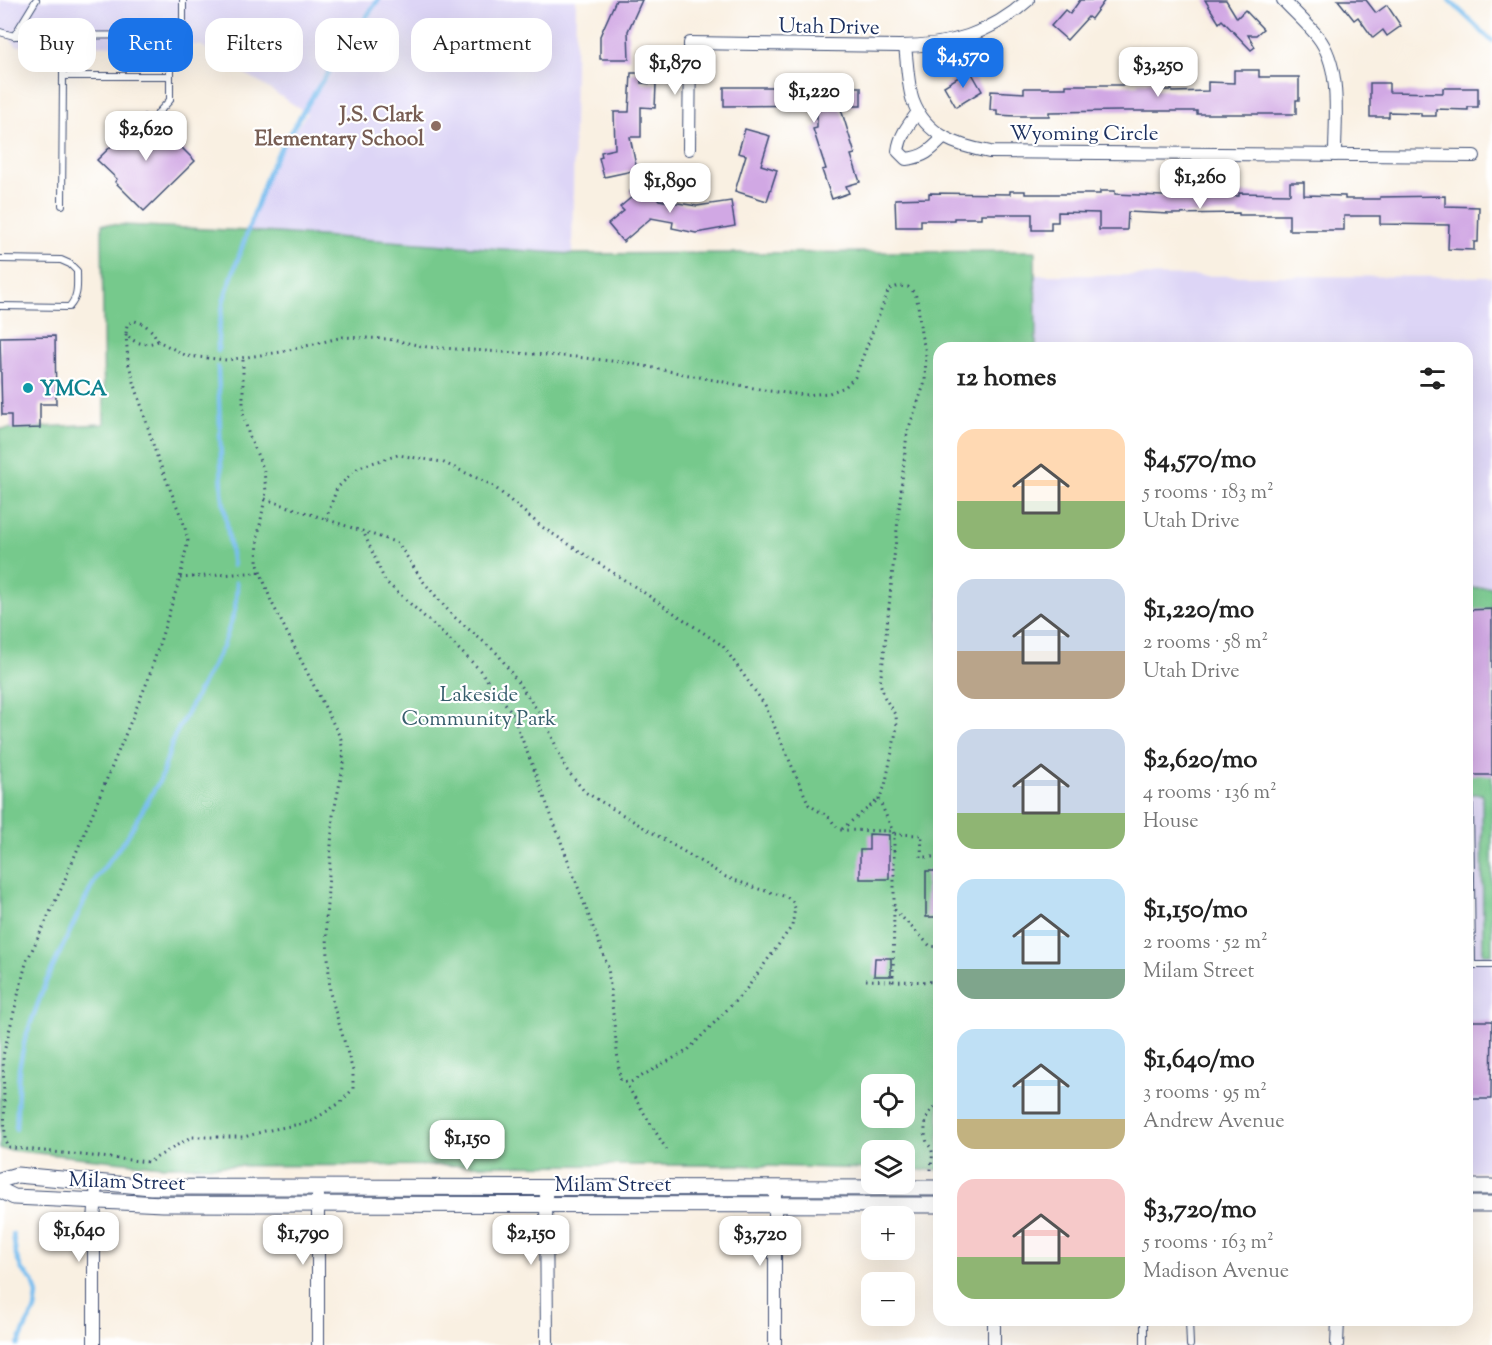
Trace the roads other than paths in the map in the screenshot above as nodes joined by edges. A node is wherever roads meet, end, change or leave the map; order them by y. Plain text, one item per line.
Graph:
1 (36, 0) edge
2 (183, 0) edge
3 (1028, 0) edge
4 (1283, 0) edge
5 (183, 18) edge
6 (0, 32) edge
7 (14, 36) junction
8 (18, 36) edge
9 (905, 46) junction
10 (63, 72) edge
11 (170, 72) edge
12 (63, 76) junction
13 (170, 76) junction
14 (918, 112) junction
15 (158, 113) dead end
16 (944, 138) junction
17 (689, 149) dead end
18 (1335, 154) junction
19 (1474, 156) dead end
20 (62, 205) dead end
21 (0, 259) edge
22 (0, 306) edge
23 (1473, 965) edge
24 (1492, 965) edge
25 (0, 1180) edge
26 (97, 1183) junction
27 (1473, 1187) edge
28 (1492, 1187) edge
29 (318, 1188) junction
30 (546, 1188) junction
31 (775, 1188) junction
32 (933, 1188) edge
33 (0, 1190) edge
34 (96, 1202) junction
35 (318, 1204) junction
36 (546, 1204) junction
37 (1473, 1204) edge
38 (1492, 1204) edge
39 (775, 1205) junction
40 (933, 1205) edge
41 (994, 1326) edge
42 (1144, 1326) edge
43 (1189, 1326) edge
44 (1338, 1326) edge
45 (94, 1345) edge
46 (318, 1345) edge
47 (547, 1345) edge
48 (775, 1345) edge
49 (994, 1345) edge
50 (1144, 1345) edge
51 (1190, 1345) edge
52 (1337, 1345) edge

1 - 7 lane
2 - 5 lane
3 - 9 street, Utah Drive
4 - 18 street
6 - 7 lane
7 - 8 lane
9 - 14 street, Wyoming Circle
9 - 17 street, Utah Drive
10 - 12 lane
11 - 13 lane
12 - 13 lane
12 - 20 lane
13 - 15 lane
14 - 16 street, Wyoming Circle
14 - 16 street
16 - 18 street, Wyoming Circle
18 - 19 street, Wyoming Circle
21 - 22 lane
23 - 24 lane
25 - 26 street, Milam Street
26 - 29 street, Milam Street
26 - 34 street
27 - 28 street
29 - 30 street, Milam Street
29 - 35 street
30 - 31 street, Milam Street
30 - 36 street
31 - 32 street, Milam Street
31 - 39 street
33 - 34 street, Milam Street
34 - 35 street, Milam Street
34 - 45 street
35 - 36 street, Milam Street
35 - 46 street
36 - 39 street, Milam Street
36 - 47 street
37 - 38 street
39 - 40 street, Milam Street
39 - 48 street
41 - 49 street
42 - 50 lane
43 - 51 lane
44 - 52 street

